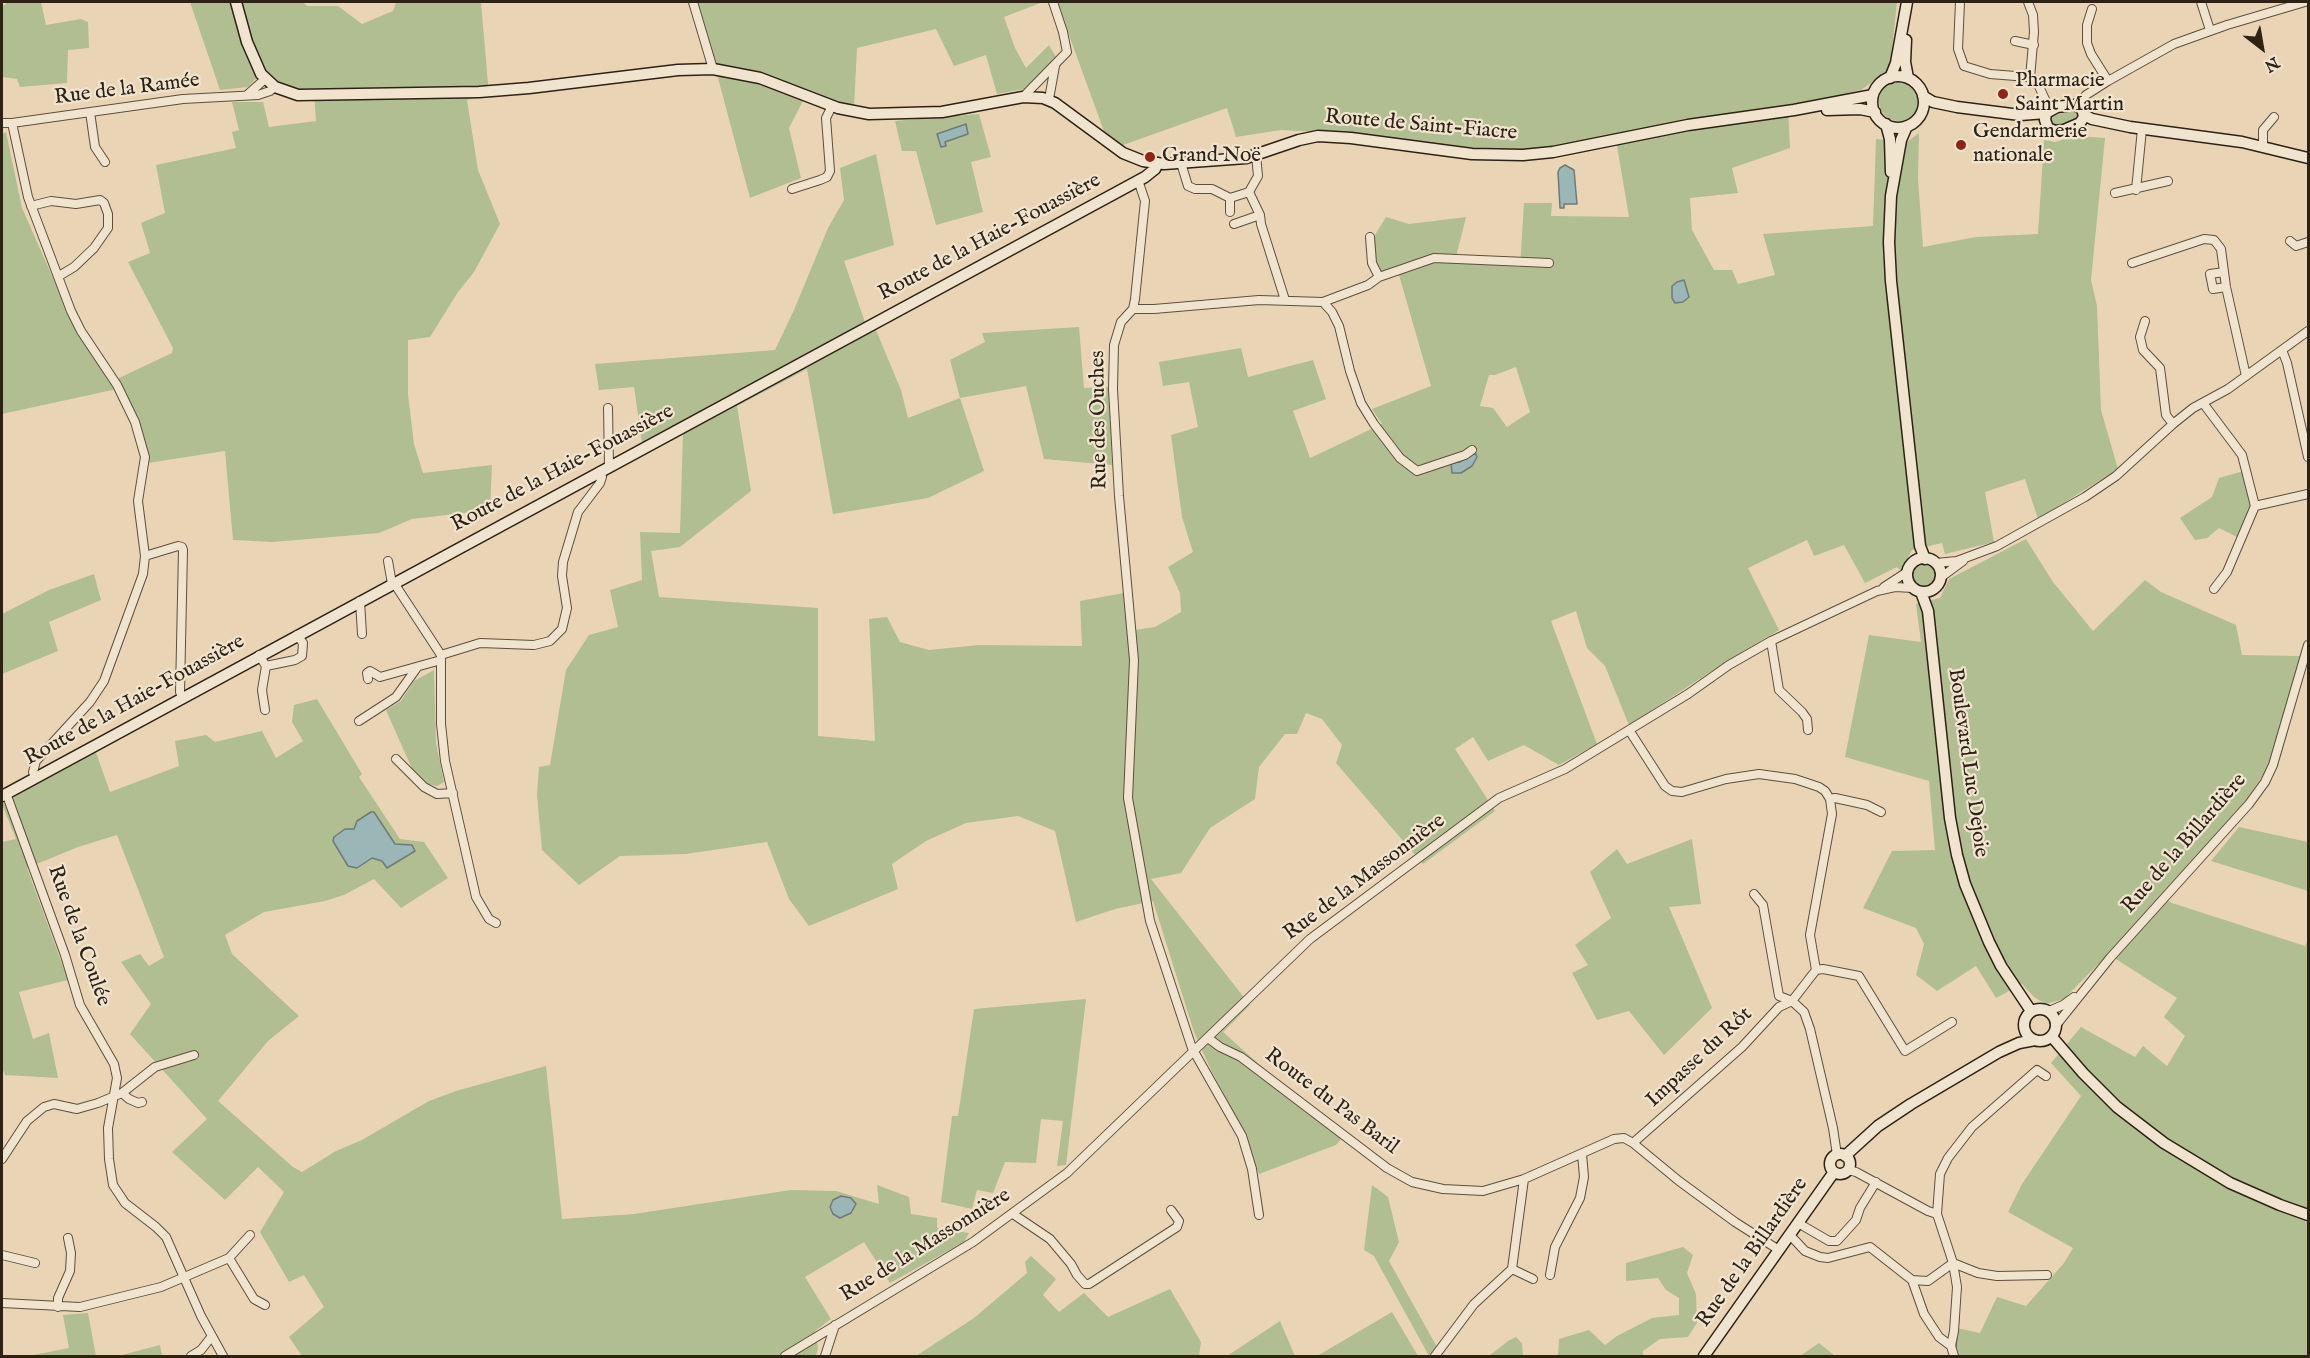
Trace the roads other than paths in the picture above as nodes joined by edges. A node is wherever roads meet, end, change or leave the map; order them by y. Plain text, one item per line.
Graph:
1 (236, 2) edge
2 (693, 2) edge
3 (1053, 2) edge
4 (1908, 2) edge
5 (1960, 2) edge
6 (2028, 2) edge
7 (2201, 2) edge
8 (2305, 2) edge
9 (2092, 9) dead end
10 (2210, 30) junction
11 (2014, 41) dead end
12 (2034, 45) junction
13 (1055, 66) junction
14 (713, 69) junction
15 (1042, 77) junction
16 (1890, 78) junction
17 (1908, 78) junction
18 (2030, 78) junction
19 (265, 79) junction
20 (2108, 81) junction
21 (275, 87) junction
22 (247, 95) junction
23 (1873, 95) junction
24 (1923, 96) junction
25 (1023, 98) junction
26 (1046, 99) junction
27 (831, 106) junction
28 (1957, 107) junction
29 (1794, 110) junction
30 (2048, 111) junction
31 (90, 112) junction
32 (1875, 112) junction
33 (2020, 114) junction
34 (1920, 115) junction
35 (2080, 115) junction
36 (2274, 117) dead end
37 (2, 123) edge
38 (12, 123) junction
39 (1886, 124) junction
40 (2045, 124) junction
41 (1907, 126) junction
42 (2142, 129) junction
43 (2263, 147) junction
44 (1256, 155) junction
45 (2308, 158) edge
46 (105, 162) dead end
47 (1143, 162) junction
48 (1158, 163) junction
49 (1181, 163) junction
50 (1138, 180) junction
51 (2168, 181) dead end
52 (792, 189) dead end
53 (2136, 190) junction
54 (1249, 192) junction
55 (2115, 193) dead end
56 (1891, 196) junction
57 (1230, 198) junction
58 (32, 206) junction
59 (1230, 212) dead end
60 (1260, 215) junction
61 (1234, 224) dead end
62 (1370, 237) dead end
63 (2290, 241) dead end
64 (2308, 242) edge
65 (1549, 263) dead end
66 (2132, 263) dead end
67 (2224, 272) junction
68 (59, 276) junction
69 (1379, 277) junction
70 (2226, 287) junction
71 (1285, 300) junction
72 (1323, 302) junction
73 (1133, 309) junction
74 (2145, 321) dead end
75 (2308, 331) edge
76 (2282, 350) junction
77 (2246, 376) junction
78 (2203, 403) junction
79 (608, 408) dead end
80 (2172, 424) junction
81 (1472, 450) dead end
82 (2308, 457) edge
83 (604, 469) junction
84 (2308, 494) edge
85 (2255, 506) junction
86 (145, 556) junction
87 (1966, 558) junction
88 (387, 561) dead end
89 (1925, 561) junction
90 (1907, 572) junction
91 (1940, 578) junction
92 (393, 583) junction
93 (2214, 589) dead end
94 (1922, 590) junction
95 (1877, 591) junction
96 (360, 601) junction
97 (362, 634) dead end
98 (297, 635) junction
99 (1771, 641) junction
100 (2308, 645) edge
101 (258, 656) junction
102 (441, 658) junction
103 (266, 666) junction
104 (416, 669) junction
105 (368, 679) dead end
106 (182, 697) junction
107 (265, 710) dead end
108 (359, 721) dead end
109 (1629, 730) junction
110 (1808, 730) dead end
111 (396, 759) dead end
112 (35, 778) junction
113 (453, 793) junction
114 (4, 795) edge
115 (1833, 799) junction
116 (1881, 812) dead end
117 (1754, 894) dead end
118 (496, 923) dead end
119 (1816, 970) junction
120 (2083, 991) junction
121 (1792, 1001) junction
122 (2031, 1011) junction
123 (2049, 1011) junction
124 (1952, 1022) dead end
125 (2057, 1024) junction
126 (2024, 1027) junction
127 (2052, 1037) junction
128 (1208, 1038) junction
129 (2034, 1040) junction
130 (1194, 1050) junction
131 (1999, 1052) junction
132 (194, 1055) dead end
133 (2046, 1076) dead end
134 (118, 1094) junction
135 (142, 1102) dead end
136 (1633, 1143) junction
137 (1582, 1154) junction
138 (1841, 1155) junction
139 (2, 1159) edge
140 (1848, 1170) junction
141 (1834, 1172) junction
142 (1524, 1179) junction
143 (1876, 1182) junction
144 (1171, 1210) dead end
145 (1013, 1214) junction
146 (1937, 1214) junction
147 (1259, 1215) dead end
148 (2308, 1215) edge
149 (1798, 1223) junction
150 (250, 1235) dead end
151 (1790, 1235) junction
152 (68, 1238) dead end
153 (1779, 1250) junction
154 (2, 1255) edge
155 (229, 1257) junction
156 (35, 1263) dead end
157 (1953, 1263) junction
158 (1512, 1269) junction
159 (1550, 1275) dead end
160 (2047, 1275) dead end
161 (184, 1276) junction
162 (1533, 1279) dead end
163 (1912, 1281) junction
164 (2, 1303) edge
165 (265, 1305) dead end
166 (58, 1307) junction
167 (835, 1325) junction
168 (212, 1336) junction
169 (1951, 1346) junction
170 (191, 1356) edge
171 (223, 1356) edge
172 (785, 1356) edge
173 (825, 1356) edge
174 (1435, 1356) edge
175 (1704, 1356) edge
176 (1954, 1356) edge

1 - 19 main road
2 - 14 street
3 - 13 street
4 - 16 main road
4 - 17 main road
5 - 18 street
6 - 12 street
7 - 10 street
8 - 10 street
9 - 20 street
10 - 20 street
11 - 12 street
12 - 18 street
13 - 15 street
13 - 26 street
14 - 21 main road
14 - 27 main road
15 - 25 street
15 - 26 street
16 - 17 main road
16 - 23 main road
17 - 24 main road
18 - 30 street
19 - 21 main road
19 - 22 street
20 - 35 street
21 - 22 street, Rue de la Ramée
22 - 31 street, Rue de la Ramée
23 - 29 main road, Route de Saint-Fiacre
23 - 32 main road
24 - 28 main road
24 - 34 main road
25 - 26 main road
25 - 27 main road
26 - 47 main road, Route de Saint-Fiacre
27 - 52 street
28 - 33 main road
28 - 34 main road
29 - 32 main road, Route de Saint-Fiacre
29 - 44 main road, Route de Saint-Fiacre
30 - 33 main road
30 - 35 main road
30 - 40 main road
31 - 38 street, Rue de la Ramée
31 - 46 street
32 - 39 main road
33 - 40 main road
34 - 41 main road
35 - 40 main road
35 - 42 main road
36 - 43 street
37 - 38 street, Rue de la Ramée
38 - 58 street
39 - 41 main road
39 - 56 main road
41 - 56 main road
42 - 43 main road
42 - 53 street
43 - 45 main road
44 - 49 main road, Route de Saint-Fiacre
44 - 54 street
47 - 48 main road, Route de Saint-Fiacre
47 - 50 main road
48 - 49 main road, Route de Saint-Fiacre
48 - 50 main road, Route de la Haie-Fouassière
49 - 57 street
50 - 73 street, Rue des Ouches
50 - 83 main road, Route de la Haie-Fouassière
51 - 53 street
53 - 55 street
54 - 57 street
54 - 60 street
56 - 89 main road
57 - 59 street
58 - 68 street
58 - 68 street
60 - 61 street
60 - 71 street
62 - 69 street
63 - 64 street
65 - 69 street
66 - 67 street
67 - 70 street
67 - 70 street
68 - 86 street
69 - 72 street
70 - 77 street
71 - 72 street
71 - 73 street
72 - 81 street
73 - 130 street, Rue des Ouches
74 - 80 street
75 - 76 street
76 - 77 street
76 - 82 street
77 - 78 street
78 - 80 street
78 - 85 street
79 - 83 street
80 - 87 street
83 - 92 main road, Route de la Haie-Fouassière
83 - 102 street
84 - 85 street
85 - 93 street
86 - 106 street
86 - 112 street
87 - 89 street
87 - 91 street
88 - 92 street
89 - 90 main road
89 - 91 main road
90 - 94 main road
90 - 95 street, Rue de la Massonnière
91 - 94 main road
92 - 96 main road, Route de la Haie-Fouassière
92 - 102 street
94 - 95 street, Rue de la Massonnière
94 - 122 main road, Boulevard Luc Dejoie
95 - 99 street, Rue de la Massonnière
96 - 97 street
96 - 98 main road, Route de la Haie-Fouassière
98 - 101 main road, Route de la Haie-Fouassière
98 - 103 street
99 - 109 street, Rue de la Massonnière
99 - 110 street
100 - 120 street, Rue de la Billardière
101 - 103 street
101 - 106 main road, Route de la Haie-Fouassière
102 - 104 street
102 - 113 street
103 - 107 street
104 - 105 street
104 - 108 street
106 - 112 main road, Route de la Haie-Fouassière
109 - 115 street
109 - 128 street, Rue de la Massonnière
111 - 113 street
112 - 114 main road, Route de la Haie-Fouassière
113 - 118 street
114 - 134 street, Rue de la Coulée
115 - 116 street
115 - 119 street
117 - 121 street
119 - 121 street, Impasse du Rôt
119 - 124 street
120 - 123 street, Rue de la Billardière
120 - 125 street, Rue de la Billardière
121 - 136 street, Impasse du Rôt
121 - 138 street
122 - 123 main road
122 - 126 main road
123 - 125 main road
125 - 127 main road
126 - 129 main road
126 - 131 main road
127 - 129 main road
127 - 148 main road
128 - 130 street, Rue de la Massonnière
128 - 142 street, Route du Pas Baril
129 - 131 main road
130 - 145 street, Rue de la Massonnière
130 - 147 street, Rue des Ouches
131 - 138 main road
132 - 134 street
133 - 146 street
134 - 135 street
134 - 139 street
134 - 161 street, Rue de la Coulée
136 - 137 street, Route du Pas Baril
136 - 153 street
137 - 142 street, Route du Pas Baril
137 - 159 street
138 - 140 main road
138 - 141 main road
140 - 141 main road
140 - 143 street
141 - 149 main road, Rue de la Billardière
142 - 158 street
143 - 146 street
143 - 149 street
144 - 145 street
145 - 167 street, Rue de la Massonnière
146 - 157 street
149 - 151 main road, Rue de la Billardière
150 - 155 street
151 - 153 main road, Rue de la Billardière
151 - 163 street
152 - 166 street
153 - 175 main road, Rue de la Billardière
154 - 156 street
155 - 161 street
155 - 165 street
157 - 160 street
157 - 163 street
157 - 169 street
158 - 162 street
158 - 174 street
161 - 166 street
161 - 168 street
163 - 169 street
164 - 166 street
167 - 172 street, Rue de la Massonnière
167 - 173 street
168 - 170 street
168 - 171 street
169 - 176 street

